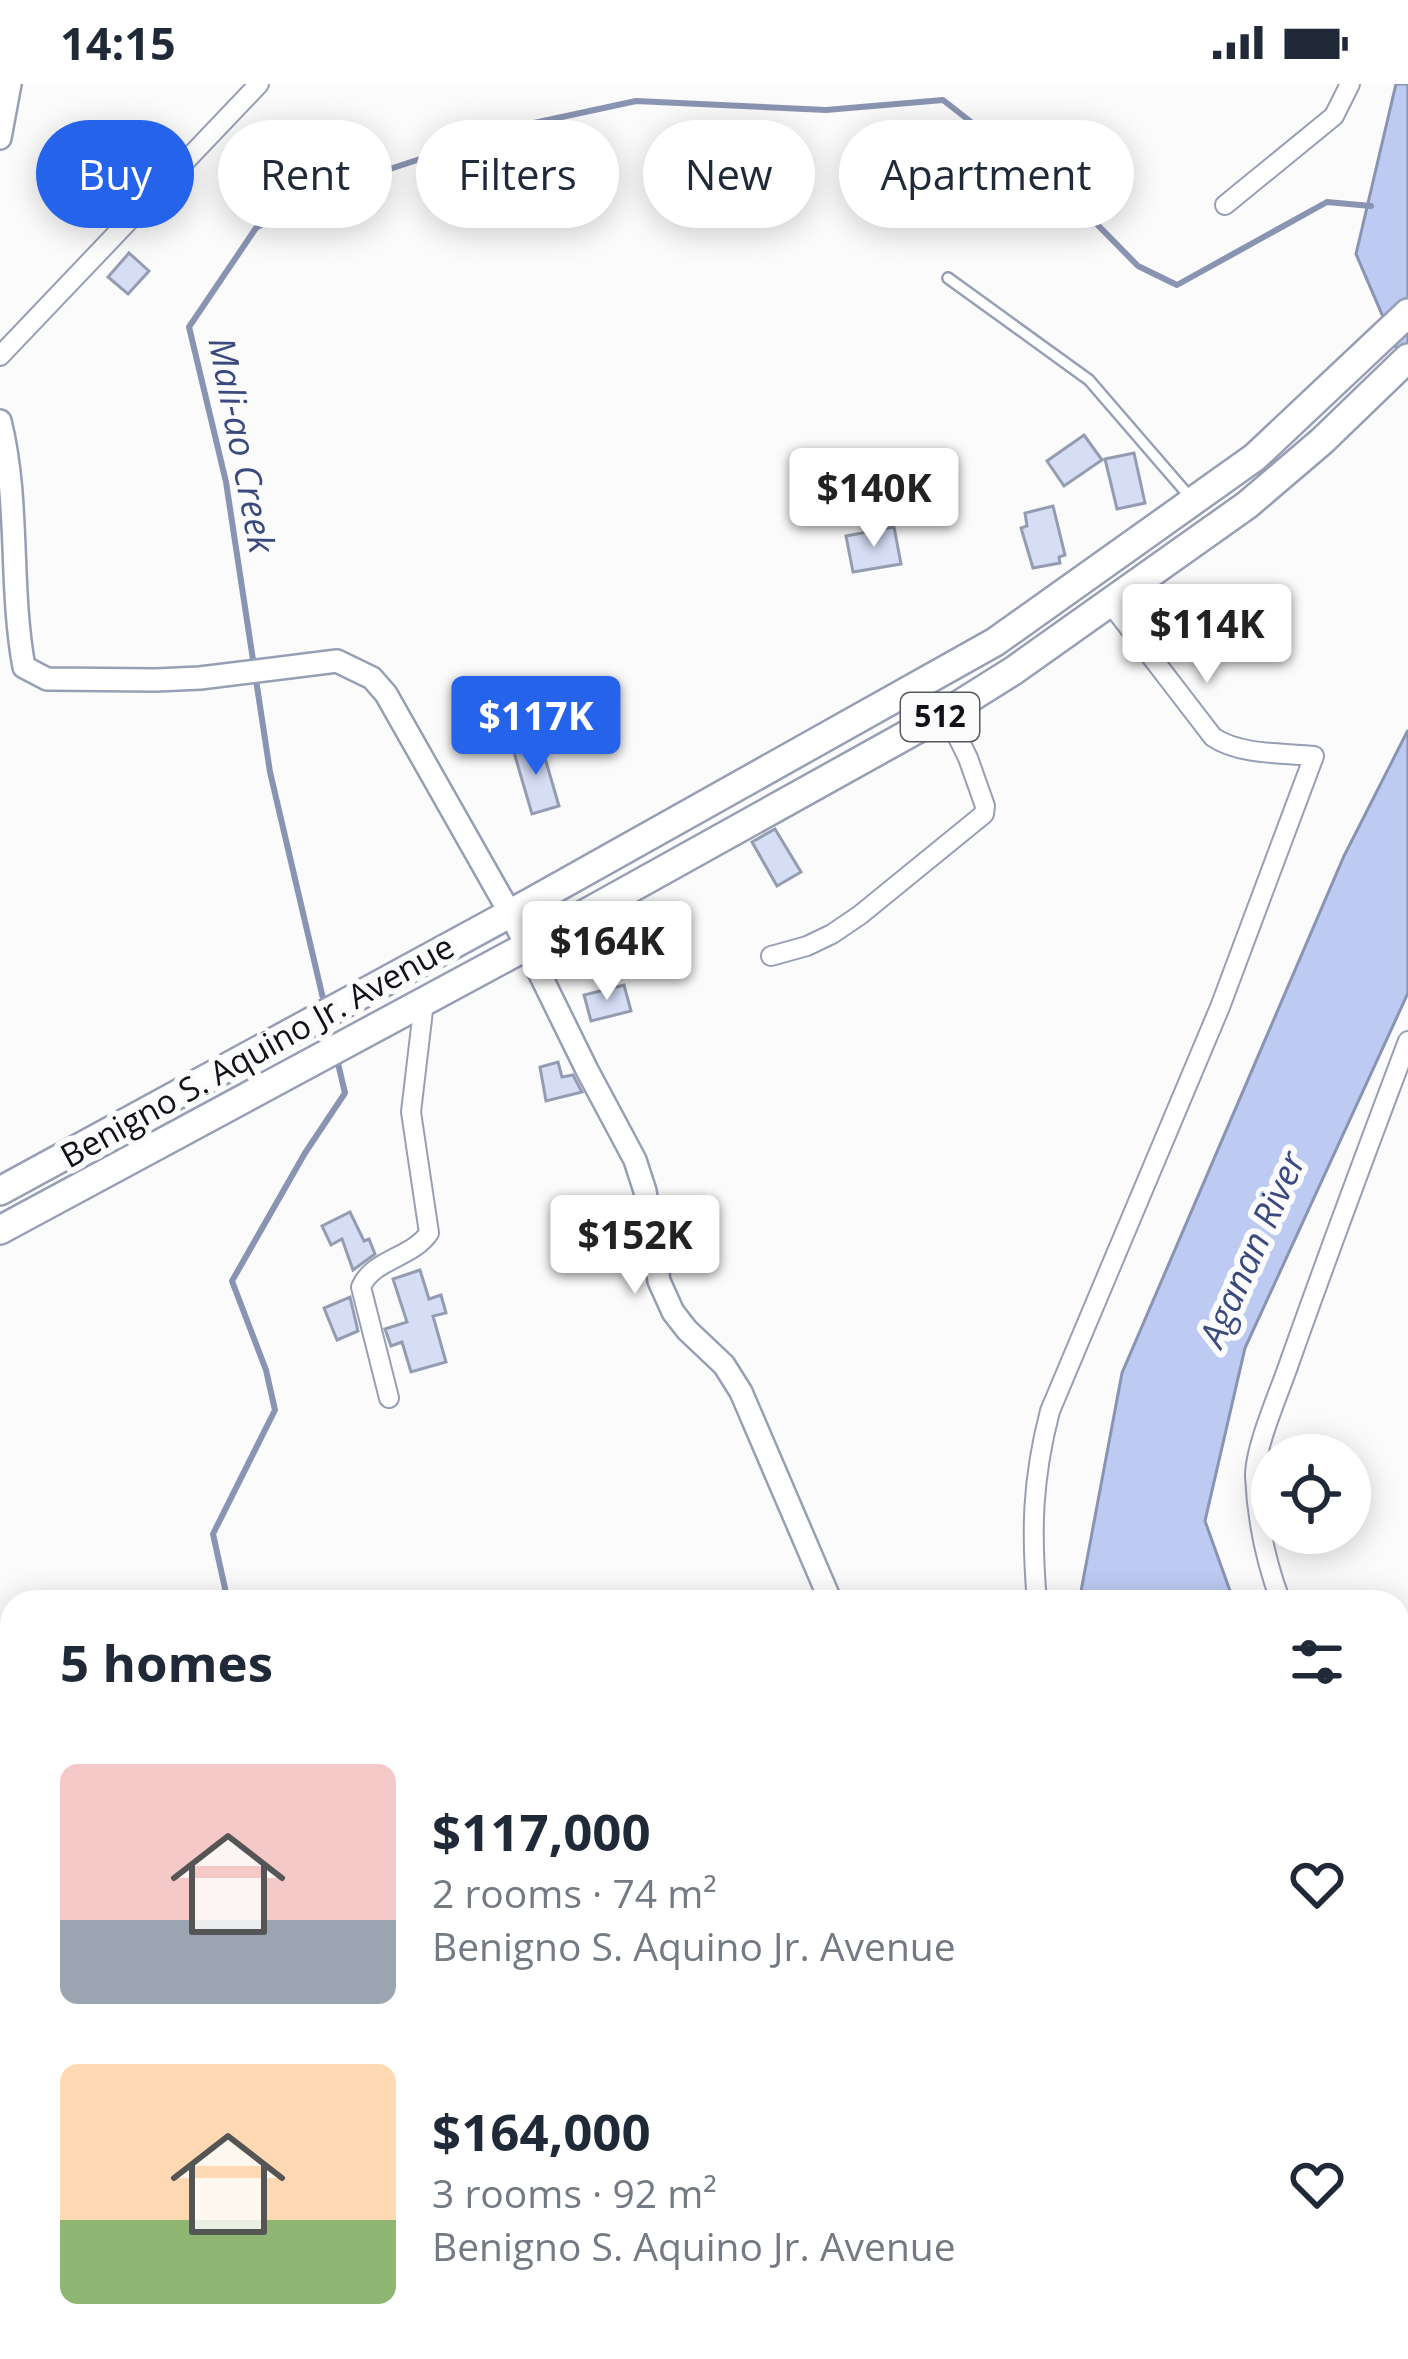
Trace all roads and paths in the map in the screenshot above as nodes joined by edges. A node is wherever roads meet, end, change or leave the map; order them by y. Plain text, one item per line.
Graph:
1 (10, 84) edge
2 (260, 84) edge
3 (1350, 84) edge
4 (0, 138) edge
5 (1226, 205) dead end
6 (948, 278) dead end
7 (1408, 313) edge
8 (0, 356) edge
9 (1408, 358) edge
10 (0, 421) edge
11 (1194, 501) junction
12 (1110, 603) junction
13 (946, 713) junction
14 (510, 913) junction
15 (527, 946) junction
16 (771, 956) dead end
17 (424, 1002) junction
18 (1408, 1041) edge
19 (0, 1191) edge
20 (0, 1230) edge
21 (388, 1398) dead end
22 (826, 1590) edge
23 (1036, 1590) edge
24 (1277, 1590) edge

1 - 4 street
2 - 8 street
3 - 5 street
6 - 11 lane
7 - 11 main road, Benigno S. Aquino Jr. Avenue / 512
9 - 12 main road, Benigno S. Aquino Jr. Avenue / 512
10 - 14 street
11 - 14 main road, Benigno S. Aquino Jr. Avenue / 512
12 - 13 main road, Benigno S. Aquino Jr. Avenue / 512
12 - 23 street
13 - 15 main road, Benigno S. Aquino Jr. Avenue / 512
13 - 16 street
14 - 15 street
14 - 19 main road, Benigno S. Aquino Jr. Avenue / 512
15 - 17 main road, Benigno S. Aquino Jr. Avenue / 512
15 - 22 street
17 - 20 main road, Benigno S. Aquino Jr. Avenue / 512
17 - 21 street
18 - 24 street

